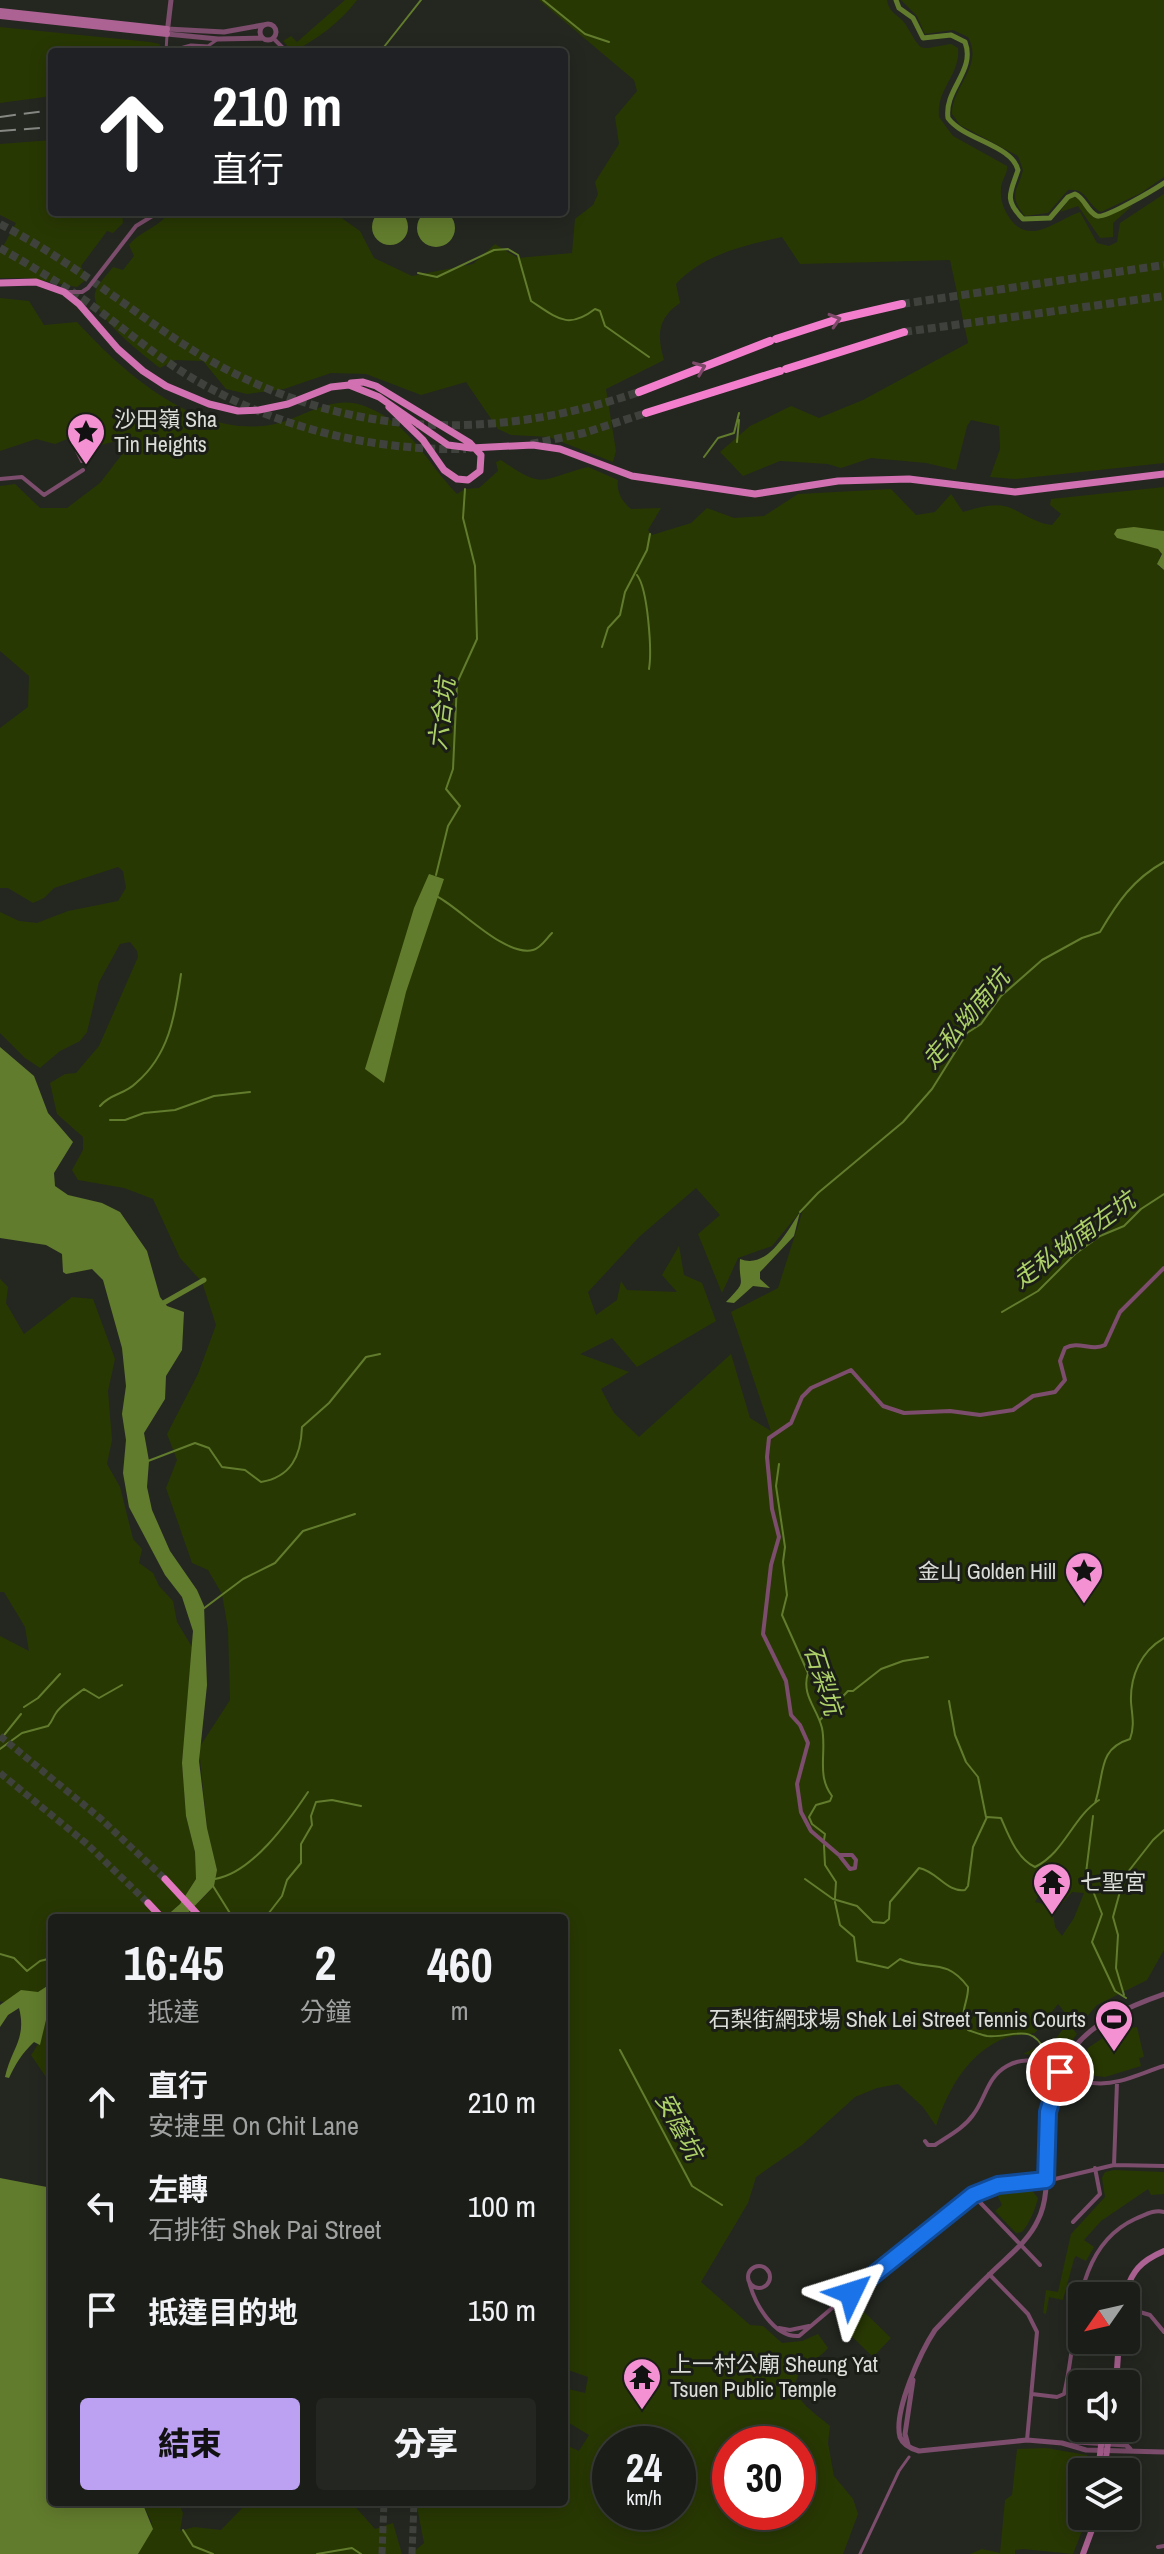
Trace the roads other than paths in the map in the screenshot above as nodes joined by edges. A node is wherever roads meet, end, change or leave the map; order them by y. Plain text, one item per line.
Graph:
1 (171, 0) edge
2 (0, 13) edge
3 (263, 25) junction
4 (167, 31) junction
5 (262, 38) junction
6 (273, 38) junction
7 (218, 39) junction
8 (166, 48) edge
9 (180, 48) edge
10 (283, 48) edge
11 (152, 216) edge
12 (0, 283) edge
13 (64, 292) junction
14 (902, 304) tunnel mouth
15 (904, 332) tunnel mouth
16 (341, 385) junction
17 (639, 392) tunnel mouth
18 (379, 397) junction
19 (646, 413) tunnel mouth
20 (77, 451) dead end
21 (82, 461) dead end
22 (83, 470) dead end
23 (1164, 474) edge
24 (0, 479) edge
25 (1164, 1268) edge
26 (839, 1855) junction
27 (165, 1879) tunnel mouth
28 (148, 1903) tunnel mouth
29 (158, 1914) edge
30 (197, 1914) edge
31 (1164, 1994) edge
32 (1164, 2066) edge
33 (1060, 2072) junction
34 (1117, 2082) junction
35 (925, 2141) dead end
36 (1114, 2165) junction
37 (1164, 2166) edge
38 (1095, 2168) junction
39 (1046, 2180) junction
40 (973, 2195) junction
41 (1164, 2212) edge
42 (1073, 2222) dead end
43 (1020, 2245) junction
44 (1164, 2251) edge
45 (1040, 2265) dead end
46 (989, 2274) junction
47 (749, 2281) junction
48 (1129, 2282) edge
49 (764, 2288) junction
50 (759, 2306) junction
51 (1140, 2311) edge
52 (1164, 2332) edge
53 (1032, 2394) junction
54 (1027, 2440) junction
55 (1104, 2442) edge
56 (1106, 2442) edge
57 (1104, 2447) junction
58 (1164, 2452) edge
59 (909, 2457) dead end
60 (1101, 2458) edge
61 (1104, 2458) edge
62 (1093, 2530) edge
63 (860, 2554) edge
64 (1083, 2554) edge

1 - 4 street
2 - 4 main road
3 - 4 street
3 - 5 street
3 - 6 street
4 - 7 street
4 - 8 street
5 - 6 street
5 - 7 street
6 - 10 street
7 - 9 street
11 - 13 street
12 - 13 main road
13 - 16 main road
17 -> 14 highway
15 - 19 highway
16 - 18 main road
16 - 18 main road
18 - 23 main road
20 - 21 street
22 - 24 street
25 - 26 street
26 - 26 street
27 - 30 highway
28 - 29 highway
31 - 33 street
32 - 34 street
33 - 34 street
33 - 35 street
33 - 39 street
34 - 36 street
36 - 37 street
36 - 38 street
38 - 39 street
38 - 42 street
39 - 40 street
39 - 43 street
40 - 43 street
40 - 50 street
41 - 53 street
43 - 45 street
43 - 46 street
44 - 48 main road
46 - 53 street
46 - 54 street
47 - 49 street
47 - 49 street
47 - 50 street
49 - 50 street
51 - 52 street
53 - 54 street
54 - 57 street
55 - 57 main road
56 - 57 main road
57 - 58 street
57 - 60 main road
57 - 61 main road
59 - 63 street
62 - 64 main road

